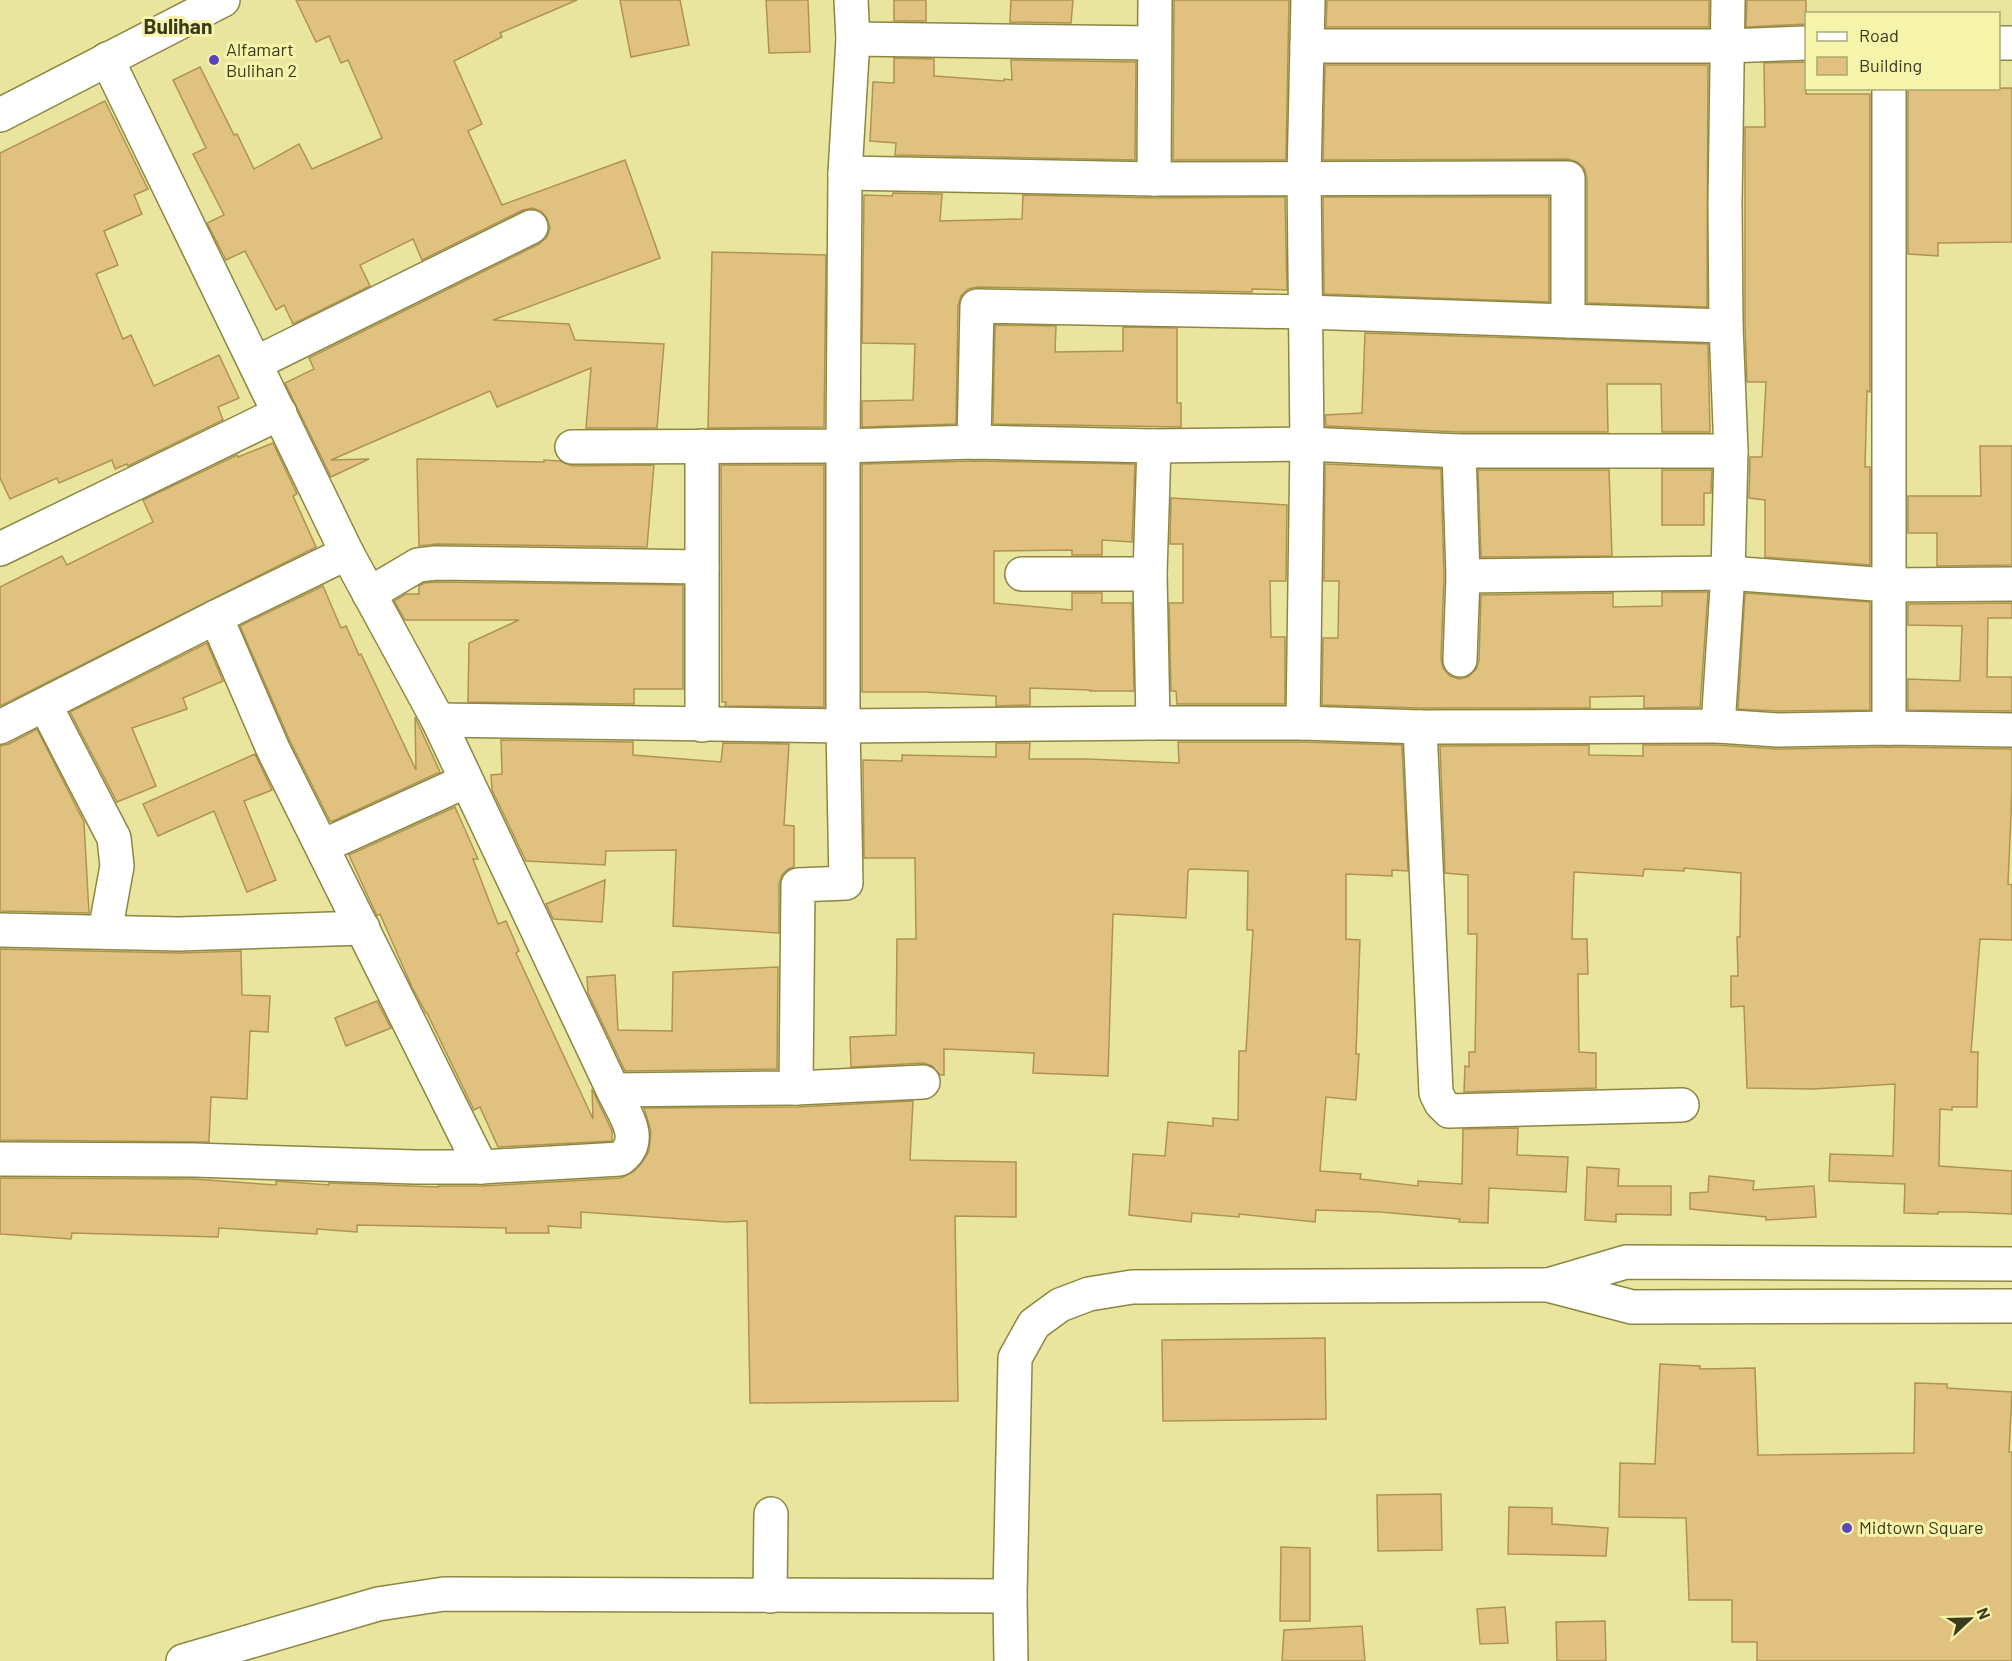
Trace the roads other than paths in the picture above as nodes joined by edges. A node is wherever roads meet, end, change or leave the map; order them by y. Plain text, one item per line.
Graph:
1 (223, 0) edge
2 (851, 0) edge
3 (1155, 0) edge
4 (1308, 0) edge
5 (1728, 0) edge
6 (853, 39) junction
7 (1154, 43) junction
8 (1805, 43) edge
9 (1307, 46) junction
10 (1728, 46) junction
11 (107, 59) junction
12 (1889, 90) edge
13 (0, 115) edge
14 (845, 173) junction
15 (1304, 177) junction
16 (1154, 179) junction
17 (531, 227) dead end
18 (1306, 312) junction
19 (1568, 321) junction
20 (1726, 326) junction
21 (256, 363) junction
22 (280, 413) junction
23 (974, 442) junction
24 (1307, 444) junction
25 (702, 446) junction
26 (843, 446) junction
27 (1154, 446) junction
28 (572, 447) dead end
29 (1459, 451) junction
30 (1731, 451) junction
31 (0, 549) edge
32 (347, 553) junction
33 (702, 567) junction
34 (1728, 573) junction
35 (1022, 574) dead end
36 (1150, 574) junction
37 (1463, 576) junction
38 (2012, 584) edge
39 (1888, 585) junction
40 (369, 594) junction
41 (216, 617) junction
42 (1460, 660) dead end
43 (45, 705) junction
44 (438, 720) junction
45 (1153, 723) junction
46 (1304, 723) junction
47 (702, 724) junction
48 (843, 726) junction
49 (1718, 726) junction
50 (1420, 727) junction
51 (0, 728) edge
52 (1889, 728) junction
53 (2012, 730) edge
54 (466, 781) junction
55 (323, 846) junction
56 (363, 927) junction
57 (0, 930) edge
58 (105, 932) junction
59 (923, 1082) dead end
60 (796, 1088) junction
61 (613, 1090) junction
62 (1682, 1106) dead end
63 (0, 1159) edge
64 (481, 1167) junction
65 (2012, 1264) edge
66 (1548, 1285) junction
67 (2012, 1306) edge
68 (771, 1514) dead end
69 (770, 1596) junction
70 (1010, 1596) junction
71 (183, 1661) edge
72 (1011, 1661) edge

1 - 11 street
2 - 6 street
3 - 7 street
4 - 9 street
5 - 10 street
6 - 7 street
6 - 14 street
7 - 16 street
8 - 10 street
9 - 10 street
9 - 15 street
10 - 20 street
11 - 13 street
11 - 21 street
12 - 39 street
14 - 16 street
14 - 26 street
15 - 16 street
15 - 18 street
15 - 19 street
17 - 21 street
18 - 19 street
18 - 23 street
18 - 24 street
19 - 20 street
20 - 30 street
21 - 22 street
22 - 31 street
22 - 32 street
23 - 26 street
23 - 27 street
24 - 27 street
24 - 29 street
24 - 46 street
25 - 26 street
25 - 28 street
25 - 33 street
26 - 48 street
27 - 36 street
29 - 30 street
29 - 37 street
30 - 34 street
32 - 40 street
32 - 41 street
33 - 40 street
33 - 47 street
34 - 37 street
34 - 39 street
34 - 49 street
35 - 36 street
36 - 45 street
37 - 42 street
38 - 39 street
39 - 52 street
40 - 44 street
41 - 43 street
41 - 55 street
43 - 51 street
43 - 58 street
44 - 47 street
44 - 54 street
45 - 46 street
45 - 48 street
46 - 50 street
47 - 48 street
48 - 60 street
49 - 50 street
49 - 52 street
50 - 62 street
52 - 53 street
54 - 55 street
54 - 61 street
55 - 56 street
56 - 58 street
56 - 64 street
57 - 58 street
59 - 60 street
60 - 61 street
61 - 64 street
63 - 64 street
65 - 66 street
66 - 67 street
66 - 70 street
68 - 69 street
69 - 70 street
69 - 71 street
70 - 72 street

